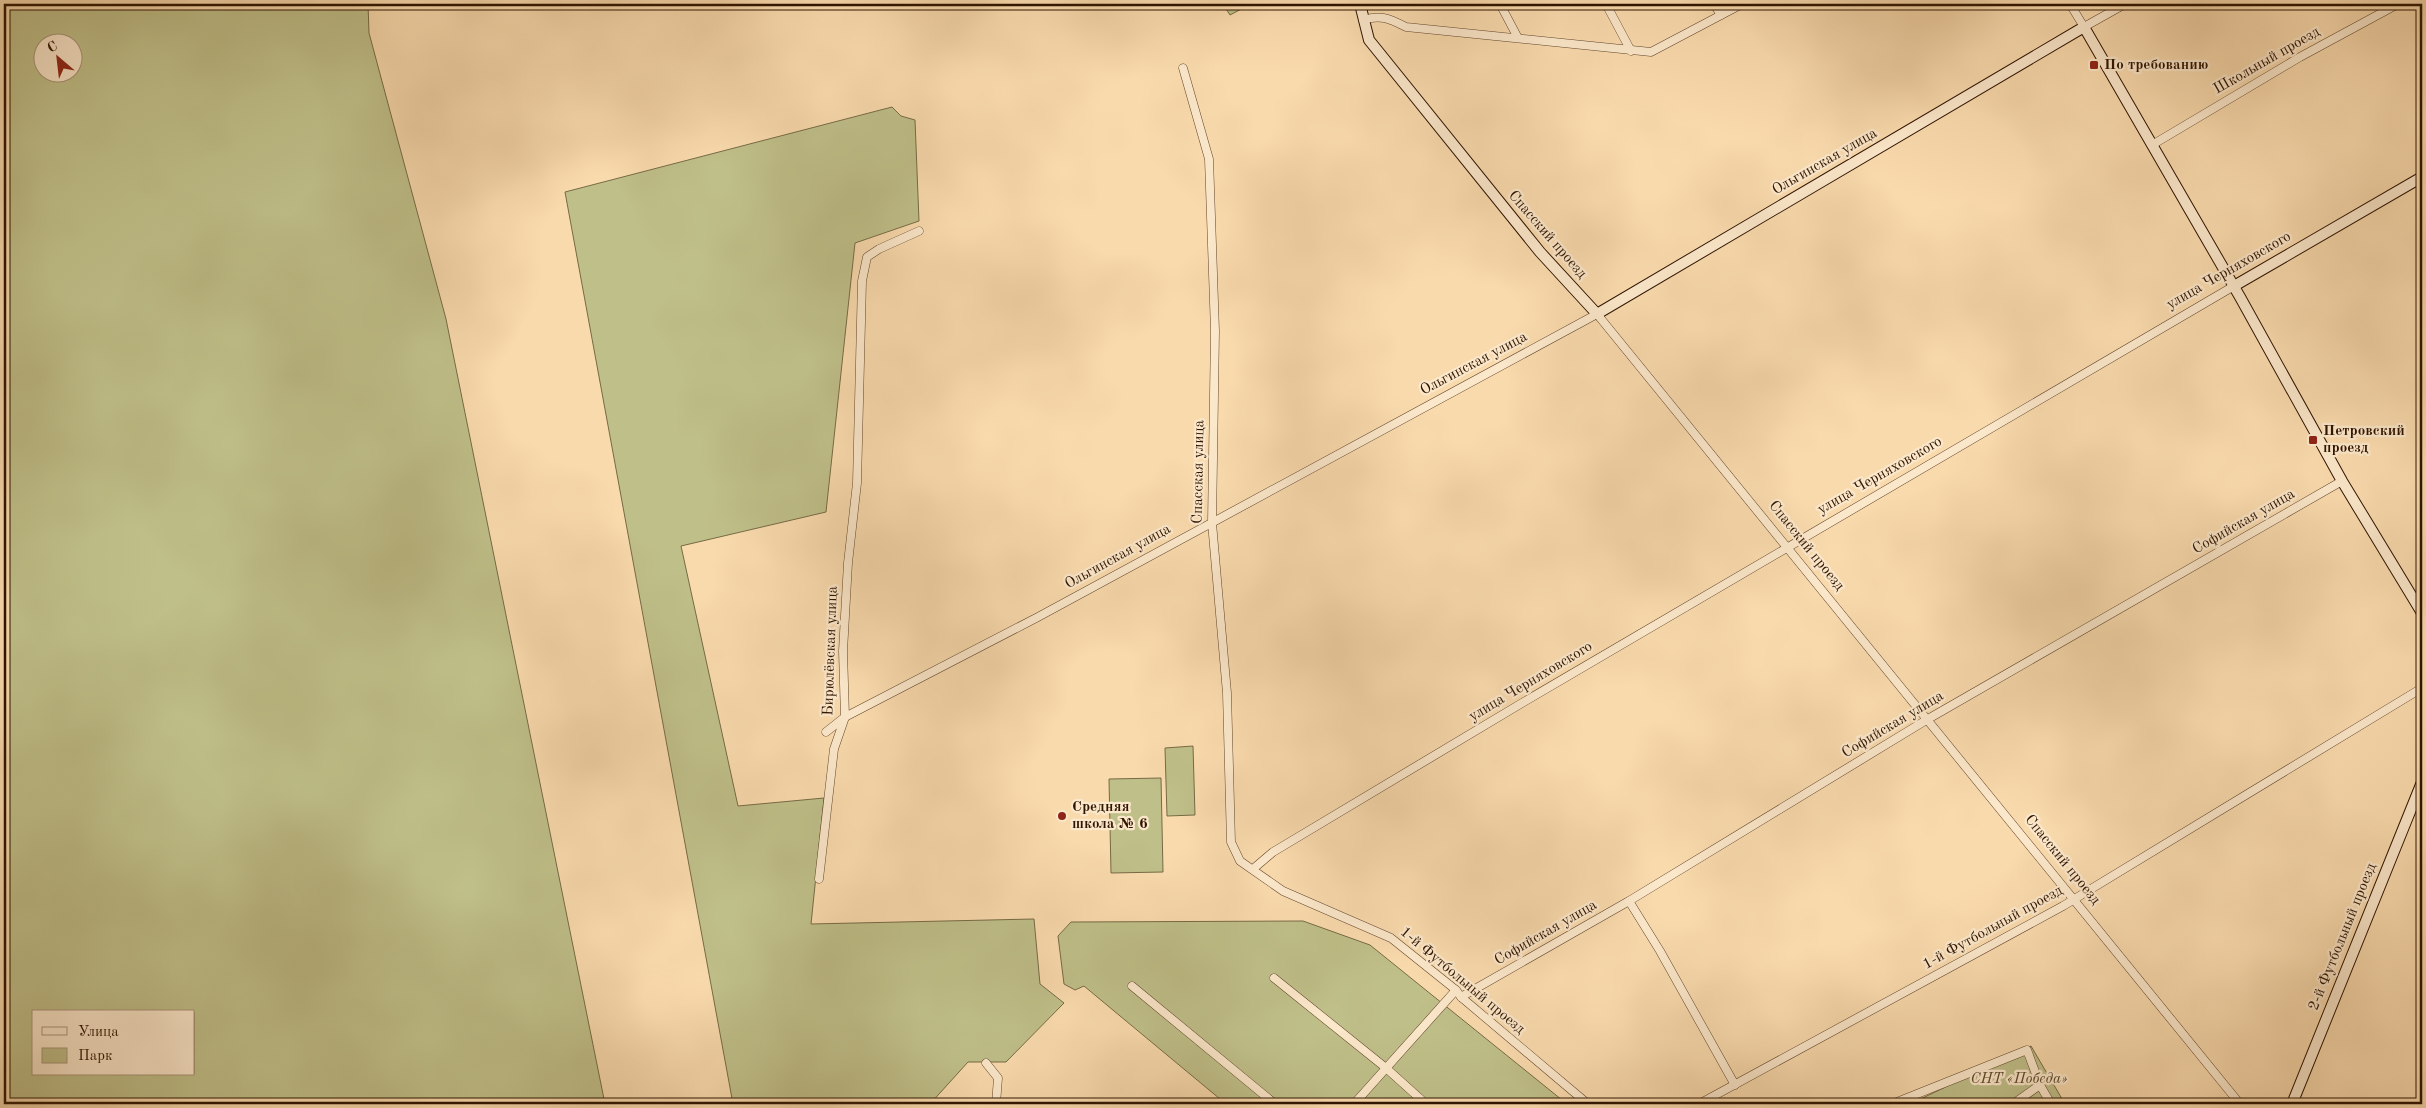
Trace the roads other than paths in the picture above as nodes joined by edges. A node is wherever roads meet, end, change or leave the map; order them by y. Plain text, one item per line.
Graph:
1 (1360, 4) edge
2 (1500, 4) edge
3 (1606, 4) edge
4 (1714, 4) edge
5 (1742, 4) edge
6 (2070, 4) edge
7 (2126, 4) edge
8 (2398, 4) edge
9 (1721, 15) junction
10 (1363, 20) junction
11 (2084, 27) junction
12 (1518, 38) junction
13 (1632, 51) junction
14 (1183, 68) dead end
15 (2152, 145) junction
16 (2422, 176) edge
17 (920, 231) dead end
18 (2234, 286) junction
19 (1597, 314) junction
20 (2342, 481) junction
21 (1212, 523) junction
22 (1788, 547) junction
23 (2422, 613) edge
24 (2422, 688) edge
25 (844, 718) junction
26 (1928, 719) junction
27 (826, 732) dead end
28 (2422, 782) edge
29 (1254, 869) junction
30 (819, 880) dead end
31 (2074, 900) junction
32 (1629, 901) junction
33 (1274, 978) dead end
34 (1132, 986) dead end
35 (1456, 990) junction
36 (1461, 997) junction
37 (986, 1063) dead end
38 (1386, 1068) junction
39 (1735, 1085) junction
40 (2040, 1085) junction
41 (996, 1104) edge
42 (1275, 1104) edge
43 (1354, 1104) edge
44 (1426, 1104) edge
45 (1588, 1104) edge
46 (1699, 1104) edge
47 (1892, 1104) edge
48 (2013, 1104) edge
49 (2051, 1104) edge
50 (2240, 1104) edge
51 (2292, 1104) edge

1 - 10 street, Спасский проезд
2 - 12 street
3 - 13 street
4 - 9 street
5 - 9 street
6 - 11 street
7 - 11 street, Ольгинская улица
8 - 15 street, Школьный проезд
9 - 13 street
10 - 12 street
10 - 19 street, Спасский проезд
11 - 15 street
11 - 19 street, Ольгинская улица
12 - 13 street
14 - 21 street, Спасская улица
15 - 18 street
16 - 18 street, улица Черняховского
17 - 25 street, Бирюлёвская улица
18 - 20 street
18 - 22 street, улица Черняховского
19 - 21 street, Ольгинская улица
19 - 22 street, Спасский проезд
20 - 23 street
20 - 26 street, Софийская улица
21 - 25 street, Ольгинская улица
21 - 29 street, Спасская улица
22 - 26 street, Спасский проезд
22 - 29 street, улица Черняховского
24 - 31 street, 1-й Футбольный проезд
25 - 27 street, Ольгинская улица
25 - 30 street, Бирюлёвская улица
26 - 31 street, Спасский проезд
26 - 32 street, Софийская улица
28 - 51 street, 2-й Футбольный проезд
29 - 35 street, 1-й Футбольный проезд
31 - 39 street, 1-й Футбольный проезд
31 - 50 street, Спасский проезд
32 - 36 street, Софийская улица
32 - 39 street
33 - 38 street
34 - 42 street
35 - 36 street, 1-й Футбольный проезд
35 - 38 street
36 - 45 street, 1-й Футбольный проезд
37 - 41 street
38 - 43 street
38 - 44 street
39 - 46 street, 1-й Футбольный проезд
40 - 47 street
40 - 48 street
40 - 49 street

